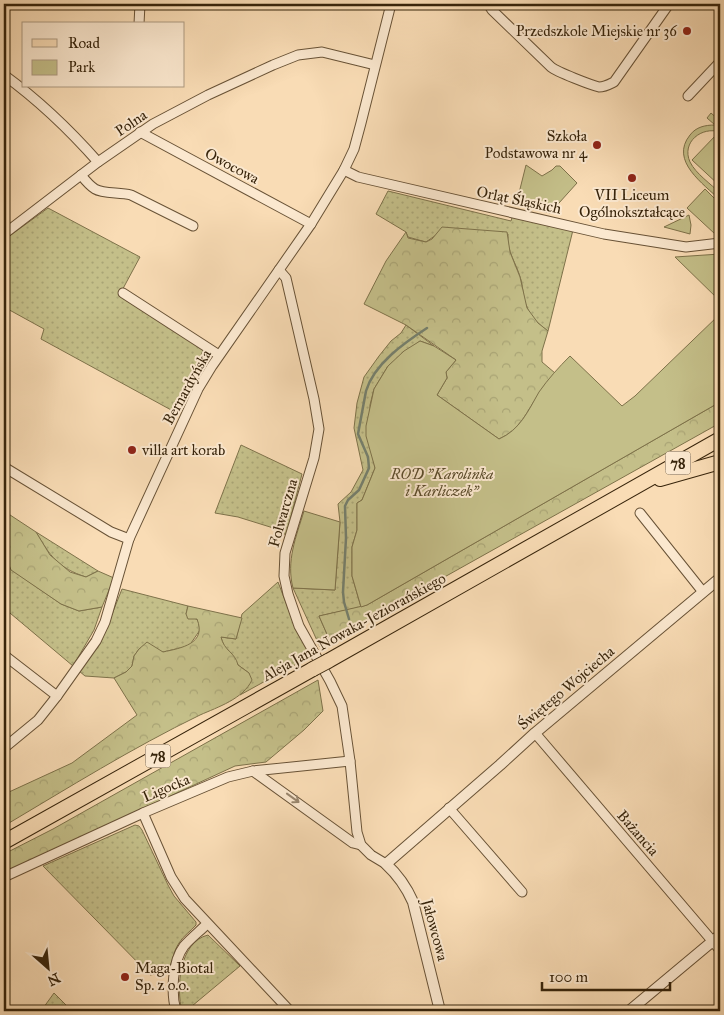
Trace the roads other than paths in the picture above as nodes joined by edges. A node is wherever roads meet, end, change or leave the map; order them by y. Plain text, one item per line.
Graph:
1 (140, 4) edge
2 (391, 4) edge
3 (490, 4) edge
4 (668, 4) edge
5 (139, 22) edge
6 (720, 62) edge
7 (375, 65) junction
8 (4, 76) edge
9 (688, 96) dead end
10 (140, 132) junction
11 (98, 162) junction
12 (344, 170) junction
13 (81, 175) junction
14 (311, 224) junction
15 (193, 226) dead end
16 (4, 234) edge
17 (720, 244) edge
18 (279, 270) junction
19 (123, 293) dead end
20 (219, 355) junction
21 (720, 439) edge
22 (720, 462) edge
23 (4, 467) edge
24 (636, 487) junction
25 (640, 513) dead end
26 (129, 539) junction
27 (720, 578) edge
28 (703, 592) junction
29 (4, 655) edge
30 (57, 696) junction
31 (535, 733) junction
32 (4, 748) edge
33 (350, 761) junction
34 (253, 771) junction
35 (449, 808) junction
36 (143, 813) junction
37 (4, 842) edge
38 (360, 845) junction
39 (386, 864) junction
40 (4, 877) edge
41 (522, 892) dead end
42 (207, 924) junction
43 (717, 938) edge
44 (720, 950) edge
45 (176, 1011) edge
46 (290, 1011) edge
47 (440, 1011) edge
48 (629, 1011) edge

1 - 5 street
2 - 7 street, Bernardyńska
3 - 4 street
6 - 9 street
7 - 10 street, Polna
7 - 12 street, Bernardyńska
8 - 11 street
10 - 11 street, Polna
10 - 14 street, Owocowa
11 - 13 street, Polna
12 - 14 street, Bernardyńska
12 - 17 street, Orląt Śląskich
13 - 15 street
13 - 16 street, Polna
14 - 18 street, Bernardyńska
18 - 20 street, Bernardyńska
18 - 33 street, Folwarczna
19 - 20 street
20 - 26 street, Bernardyńska
21 - 24 main road, Aleja Jana Nowaka-Jeziorańskiego / 78
22 - 24 main road
23 - 26 street
24 - 37 main road, Aleja Jana Nowaka-Jeziorańskiego / 78, bridge
25 - 28 street
26 - 30 street, Bernardyńska
27 - 28 street, Świętego Wojciecha
28 - 31 street, Świętego Wojciecha
29 - 30 street
30 - 32 street, Bernardyńska
31 - 35 street, Świętego Wojciecha
31 - 43 street, Bażancia
33 - 34 street, Ligocka
33 - 38 street, Folwarczna
34 - 36 street, Ligocka
34 -> 38 street
35 - 39 street, Świętego Wojciecha
35 - 41 street
36 - 40 street, Ligocka
36 - 42 street
38 - 39 street
39 - 47 street, Jałowcowa
42 - 45 street
42 - 46 street
43 - 44 street, Bażancia
43 - 48 street

